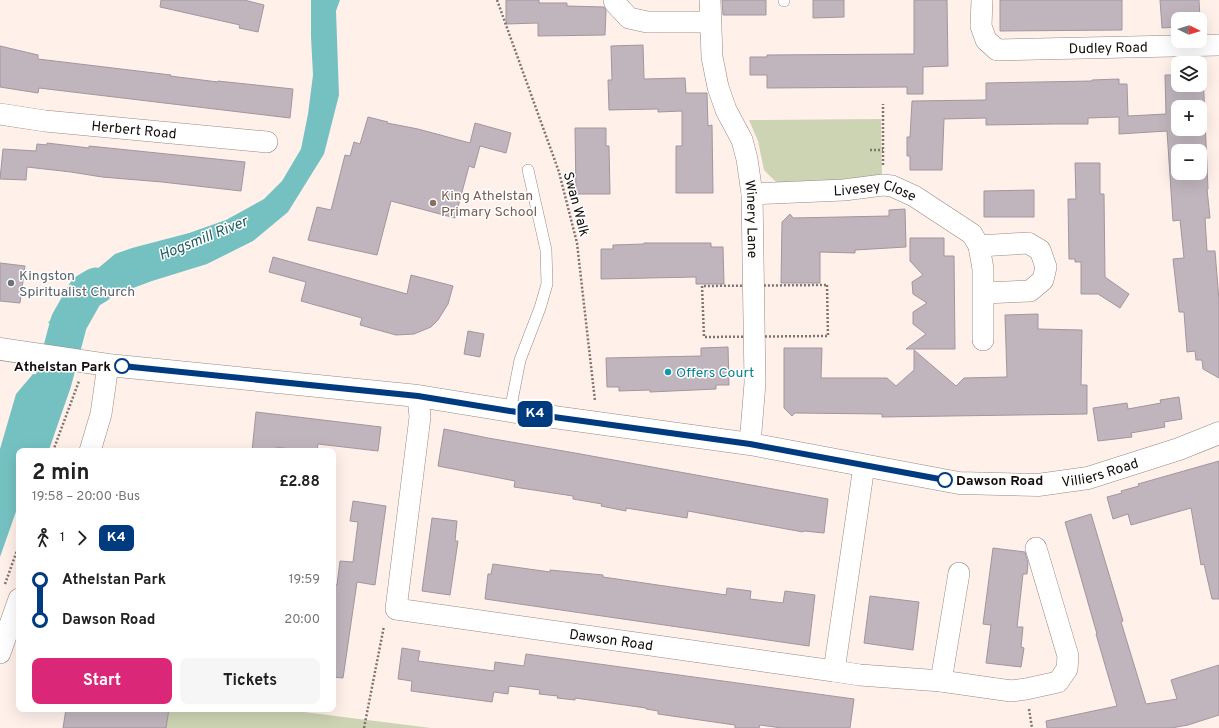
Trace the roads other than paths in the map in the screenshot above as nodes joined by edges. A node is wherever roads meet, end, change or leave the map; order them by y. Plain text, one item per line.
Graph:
1 (614, 0) edge
2 (710, 0) edge
3 (982, 0) edge
4 (710, 22) junction
5 (1219, 45) edge
6 (0, 114) edge
7 (267, 142) dead end
8 (528, 170) dead end
9 (752, 194) junction
10 (979, 246) junction
11 (984, 293) junction
12 (983, 340) dead end
13 (0, 349) edge
14 (108, 365) junction
15 (418, 396) junction
16 (510, 411) junction
17 (1219, 432) edge
18 (750, 444) junction
19 (91, 448) edge
20 (864, 466) junction
21 (1036, 548) dead end
22 (959, 573) dead end
23 (14, 602) edge
24 (0, 653) edge
25 (834, 672) junction
26 (941, 682) junction

1 - 4 street
2 - 4 street, Winery Lane
3 - 5 street, Dudley Road
4 - 9 street, Winery Lane
6 - 7 street, Herbert Road
8 - 16 lane
9 - 10 street, Livesey Close
9 - 18 street, Winery Lane
10 - 11 street, Livesey Close
10 - 11 street
11 - 12 street, Livesey Close
13 - 14 street, Villiers Road
14 - 15 street, Villiers Road
14 - 19 street
15 - 16 street, Villiers Road
15 - 25 street, Dawson Road
16 - 18 street, Villiers Road
17 - 20 street, Villiers Road
18 - 20 street, Villiers Road
20 - 25 street
21 - 26 street, Dawson Road
22 - 26 street
23 - 24 street
25 - 26 street, Dawson Road

